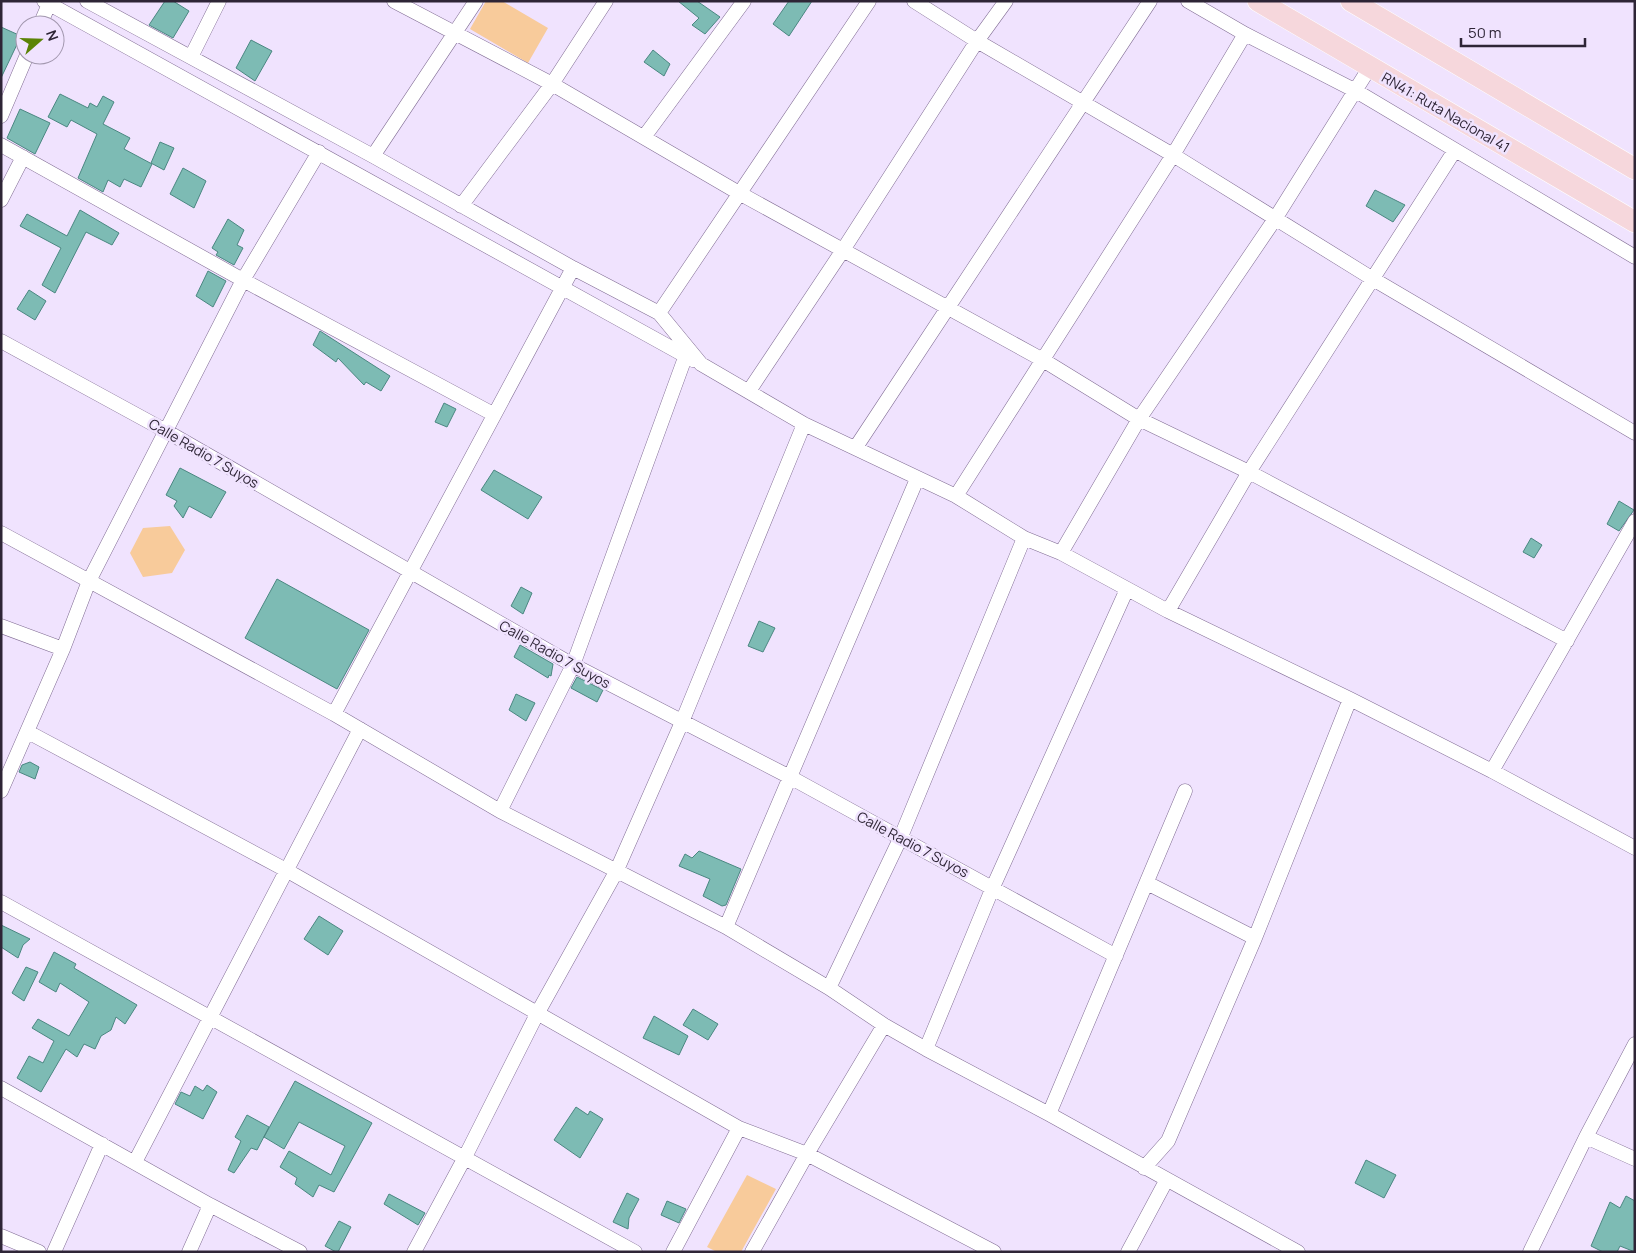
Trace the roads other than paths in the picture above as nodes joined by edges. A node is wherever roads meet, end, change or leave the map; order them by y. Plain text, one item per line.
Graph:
1 (87, 1) edge
2 (219, 1) edge
3 (394, 1) edge
4 (476, 1) edge
5 (606, 1) edge
6 (744, 1) edge
7 (869, 1) edge
8 (914, 1) edge
9 (1006, 1) edge
10 (1150, 1) edge
11 (1188, 1) edge
12 (1258, 1) edge
13 (1351, 1) edge
14 (47, 3) edge
15 (43, 15) edge
16 (455, 34) junction
17 (1244, 34) junction
18 (977, 41) junction
19 (190, 57) junction
20 (23, 65) edge
21 (1370, 67) junction
22 (552, 84) junction
23 (1356, 91) junction
24 (1083, 103) junction
25 (1, 116) edge
26 (304, 119) junction
27 (644, 137) junction
28 (294, 138) junction
29 (1, 145) edge
30 (1455, 150) junction
31 (319, 152) junction
32 (1173, 155) junction
33 (372, 156) junction
34 (23, 157) junction
35 (1635, 169) edge
36 (739, 193) junction
37 (1, 200) edge
38 (461, 206) junction
39 (1275, 219) junction
40 (1635, 222) edge
41 (843, 250) junction
42 (1635, 256) edge
43 (573, 268) junction
44 (1374, 279) junction
45 (243, 280) junction
46 (562, 288) junction
47 (948, 308) junction
48 (659, 313) junction
49 (1, 341) edge
50 (686, 355) junction
51 (1043, 360) junction
52 (701, 364) junction
53 (749, 391) junction
54 (493, 414) junction
55 (1139, 420) junction
56 (804, 424) junction
57 (166, 431) junction
58 (1635, 433) edge
59 (856, 447) junction
60 (1249, 472) junction
61 (917, 479) junction
62 (956, 496) junction
63 (1635, 522) edge
64 (1, 533) edge
65 (1024, 538) junction
66 (1061, 553) junction
67 (410, 572) junction
68 (89, 580) junction
69 (1127, 589) junction
70 (1168, 611) junction
71 (1, 626) edge
72 (1567, 641) junction
73 (63, 649) junction
74 (574, 665) junction
75 (1350, 699) junction
76 (334, 714) junction
77 (682, 722) junction
78 (360, 729) junction
79 (28, 732) junction
80 (1492, 771) junction
81 (788, 776) junction
82 (1, 791) edge
83 (1186, 791) dead end
84 (500, 811) junction
85 (900, 838) junction
86 (1635, 848) edge
87 (286, 870) junction
88 (616, 872) junction
89 (1147, 883) junction
90 (993, 887) junction
91 (1, 902) edge
92 (726, 927) junction
93 (1255, 938) junction
94 (1116, 956) junction
95 (829, 988) junction
96 (537, 1014) junction
97 (210, 1017) junction
98 (884, 1025) junction
99 (1635, 1044) edge
100 (926, 1049) junction
101 (1, 1088) edge
102 (1049, 1114) junction
103 (739, 1128) junction
104 (1586, 1137) junction
105 (102, 1144) junction
106 (807, 1154) junction
107 (464, 1159) junction
108 (1635, 1159) edge
109 (135, 1162) junction
110 (1144, 1168) junction
111 (1166, 1181) junction
112 (210, 1205) junction
113 (1, 1236) edge
114 (39, 1252) edge
115 (54, 1252) edge
116 (189, 1252) edge
117 (300, 1252) edge
118 (414, 1252) edge
119 (635, 1252) edge
120 (673, 1252) edge
121 (752, 1252) edge
122 (994, 1252) edge
123 (1128, 1252) edge
124 (1298, 1252) edge
125 (1530, 1252) edge

1 - 19 street
2 - 19 street
3 - 16 street
4 - 16 street
5 - 22 street
6 - 27 street
7 - 36 street
8 - 18 street
9 - 18 street
10 - 24 street
11 - 17 street
12 - 21 main road, RN41: Ruta Nacional 41
13 - 35 main road
14 - 15 street
14 - 28 street
16 - 22 street
16 - 33 street
17 - 23 street
17 - 32 street
18 - 24 street
18 - 41 street
19 - 26 street
20 - 25 street
21 - 23 street
21 - 40 main road, RN41: Ruta Nacional 41
22 - 27 street
22 - 38 street
23 - 30 street
23 - 39 street
24 - 32 street
24 - 47 street
26 - 28 street
26 - 33 street
27 - 36 street
28 - 31 street
29 - 34 street
30 - 42 street
30 - 44 street
31 - 45 street
31 - 46 street
32 - 39 street
32 - 51 street
33 - 38 street
34 - 37 street
34 - 45 street
36 - 41 street
36 - 48 street
38 - 43 street
39 - 44 street
39 - 55 street
41 - 47 street
41 - 53 street
43 - 46 street
43 - 48 street
44 - 58 street
44 - 60 street
45 - 54 street
45 - 57 street
46 - 50 street
46 - 54 street
47 - 51 street
47 - 59 street
48 - 52 street
49 - 57 street, Calle Radio 7 Suyos
50 - 52 street
50 - 74 street
51 - 55 street
51 - 62 street
52 - 53 street
53 - 56 street
54 - 67 street
55 - 60 street
55 - 66 street
56 - 59 street
56 - 77 street
57 - 67 street, Calle Radio 7 Suyos
57 - 68 street
59 - 61 street
60 - 70 street
60 - 72 street
61 - 62 street
61 - 81 street
62 - 65 street
63 - 72 street
64 - 68 street
65 - 66 street
65 - 85 street
66 - 69 street
67 - 74 street, Calle Radio 7 Suyos
67 - 76 street
68 - 73 street
68 - 76 street
69 - 70 street
69 - 90 street
70 - 75 street
71 - 73 street
72 - 80 street
73 - 79 street
74 - 77 street, Calle Radio 7 Suyos
74 - 84 street
75 - 80 street
75 - 93 street
76 - 78 street
77 - 81 street, Calle Radio 7 Suyos
77 - 88 street
78 - 84 street
78 - 87 street
79 - 82 street
79 - 87 street
80 - 86 street
81 - 85 street, Calle Radio 7 Suyos
81 - 92 street
83 - 89 street
84 - 88 street
85 - 90 street, Calle Radio 7 Suyos
85 - 95 street
87 - 96 street
87 - 97 street
88 - 92 street
88 - 96 street
89 - 93 street
89 - 94 street
90 - 94 street, Calle Radio 7 Suyos
90 - 100 street
91 - 97 street
92 - 95 street
93 - 110 street
94 - 102 street
95 - 98 street
96 - 103 street
96 - 107 street
97 - 107 street
97 - 109 street
98 - 100 street
98 - 106 street
99 - 104 street
100 - 102 street
101 - 105 street
102 - 110 street
103 - 106 street
103 - 120 street
104 - 108 street
104 - 125 street
105 - 109 street
105 - 115 street
106 - 121 street
106 - 122 street
107 - 118 street
107 - 119 street
109 - 112 street
110 - 111 street
111 - 123 street
111 - 124 street
112 - 116 street
112 - 117 street
113 - 114 street

